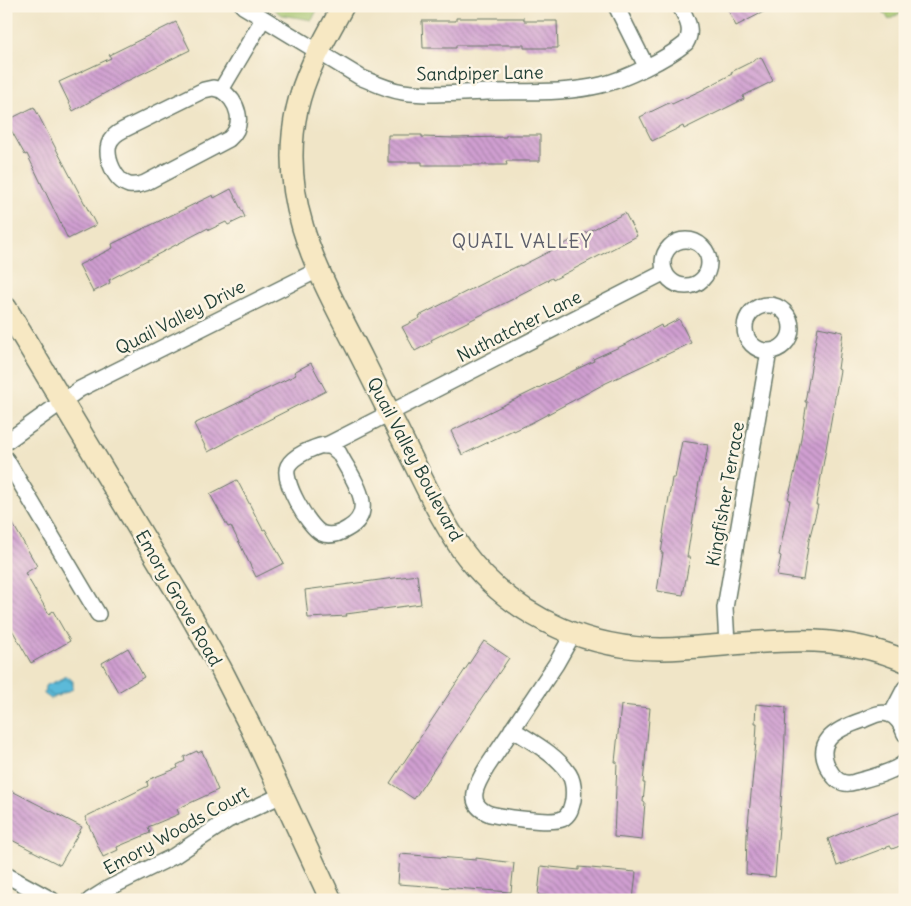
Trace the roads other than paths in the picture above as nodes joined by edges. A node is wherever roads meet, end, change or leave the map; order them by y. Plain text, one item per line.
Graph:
1 (243, 6) edge
2 (343, 6) edge
3 (616, 6) edge
4 (680, 6) edge
5 (263, 19) junction
6 (320, 51) junction
7 (646, 66) junction
8 (221, 90) junction
9 (318, 270) junction
10 (665, 272) dead end
11 (6, 308) edge
12 (769, 351) dead end
13 (61, 401) junction
14 (389, 412) junction
15 (6, 442) edge
16 (326, 446) junction
17 (6, 459) edge
18 (98, 614) dead end
19 (573, 634) junction
20 (727, 644) junction
21 (905, 662) edge
22 (905, 688) edge
23 (891, 715) junction
24 (512, 729) junction
25 (905, 734) edge
26 (905, 762) edge
27 (282, 795) junction
28 (6, 875) edge
29 (52, 900) edge
30 (90, 900) edge
31 (331, 900) edge

1 - 5 street, Sandpiper Lane
2 - 6 street, Quail Valley Boulevard
3 - 7 street
4 - 7 street, Sandpiper Lane
5 - 6 street, Sandpiper Lane
5 - 8 street
6 - 7 street, Sandpiper Lane
6 - 9 street, Quail Valley Boulevard
8 - 8 street
9 - 13 street, Quail Valley Drive
9 - 14 street, Quail Valley Boulevard
10 - 14 street, Nuthatcher Lane
11 - 13 street, Emory Grove Road
12 - 20 street, Kingfisher Terrace
13 - 15 street, Quail Valley Drive
13 - 27 street, Emory Grove Road
14 - 16 street, Nuthatcher Lane
14 - 19 street, Quail Valley Boulevard
16 - 16 street
17 - 18 street
19 - 20 street, Quail Valley Boulevard
19 - 24 street
20 - 21 street, Quail Valley Boulevard
22 - 23 street
23 - 25 street
23 - 26 street
24 - 24 street
27 - 30 street, Emory Woods Court
27 - 31 street, Emory Grove Road
28 - 29 street

